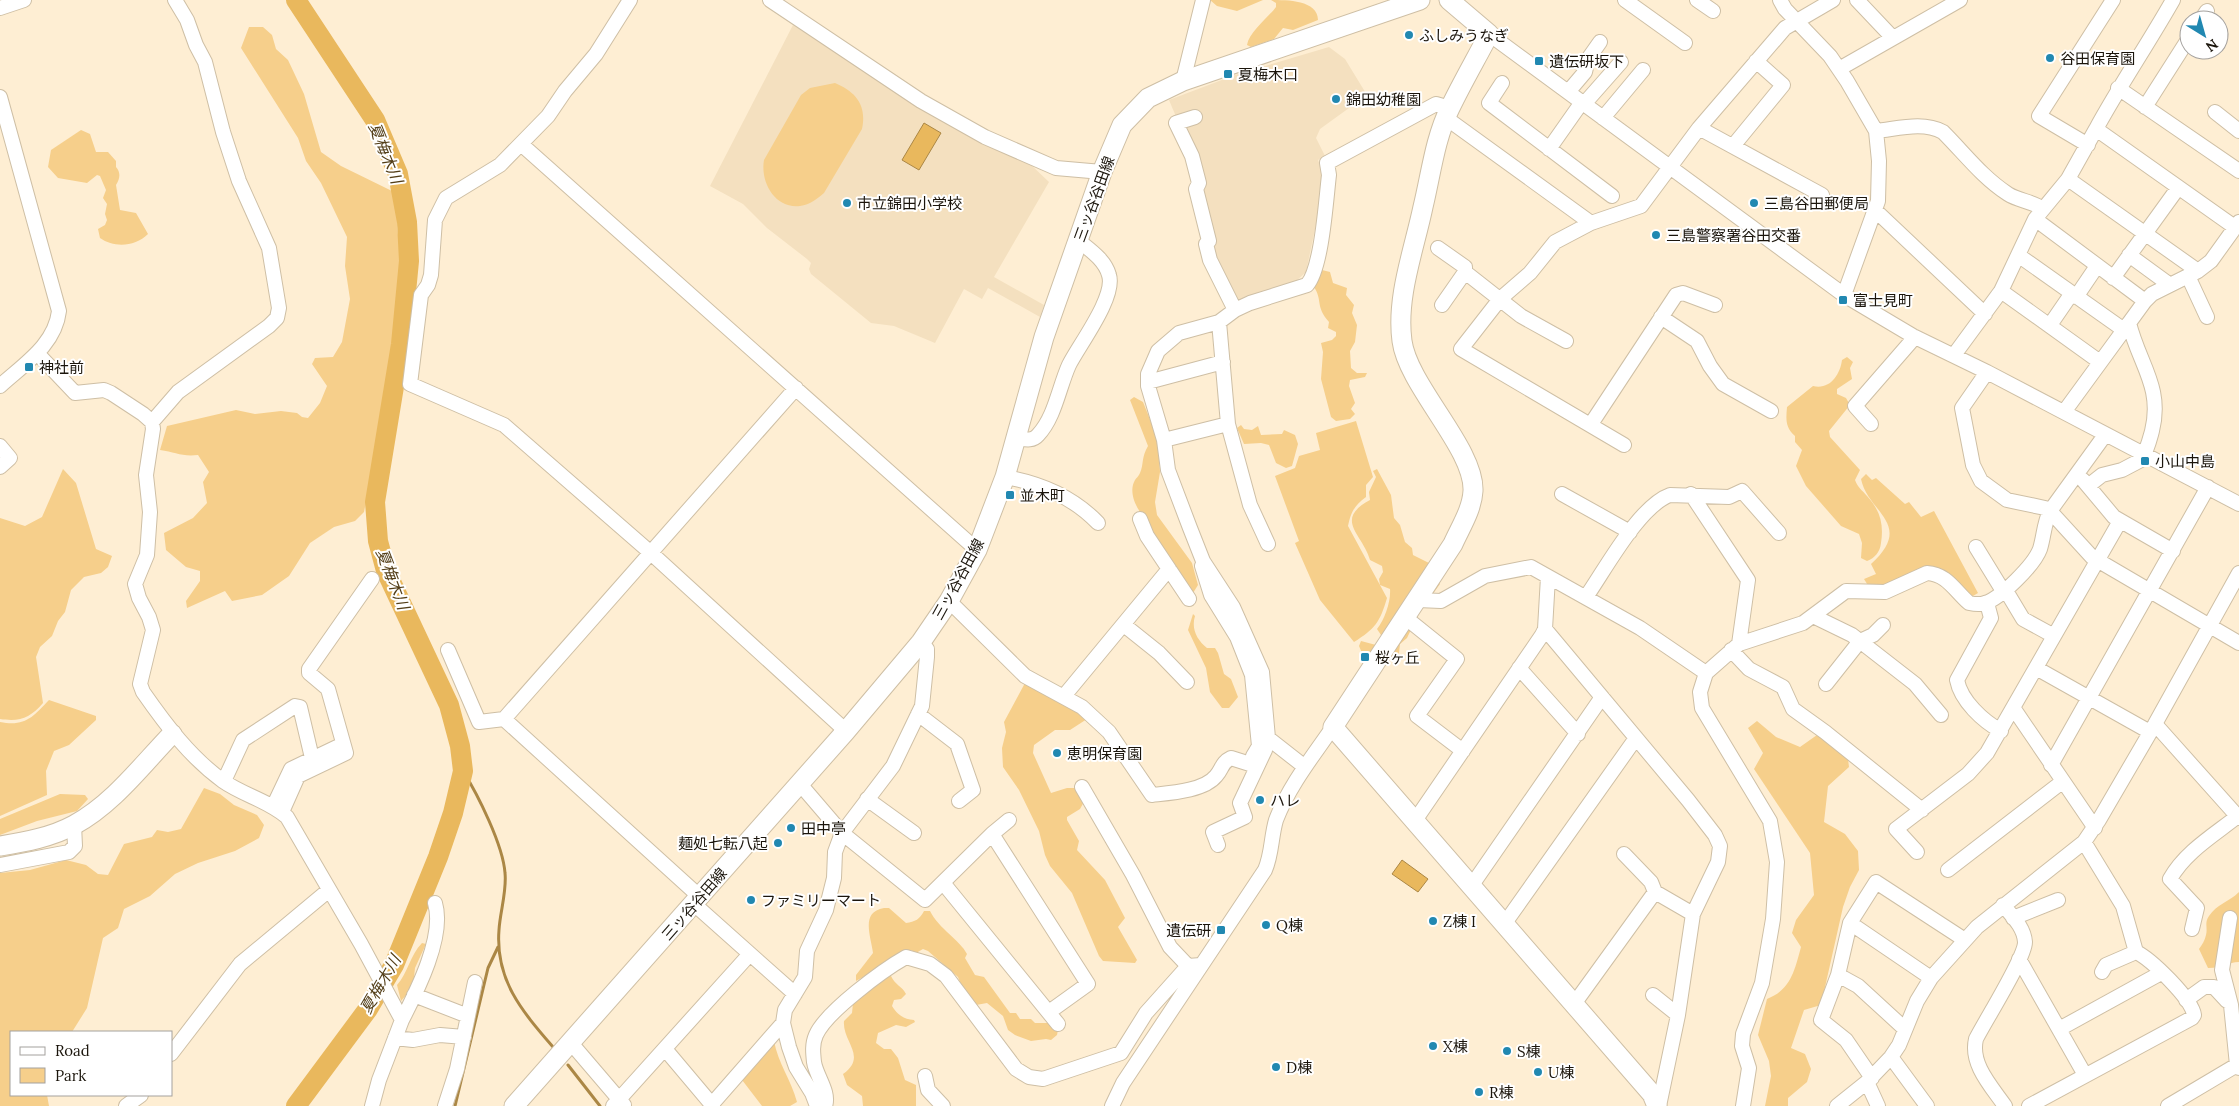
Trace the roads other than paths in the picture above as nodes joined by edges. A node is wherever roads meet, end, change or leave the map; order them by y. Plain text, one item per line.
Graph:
1 (24, 0) edge
2 (175, 0) edge
3 (630, 0) edge
4 (770, 0) edge
5 (1203, 0) edge
6 (1420, 0) edge
7 (1449, 0) edge
8 (1624, 0) edge
9 (1696, 0) edge
10 (1780, 0) edge
11 (1833, 0) edge
12 (1857, 0) edge
13 (1960, 0) edge
14 (2113, 0) edge
15 (2173, 0) edge
16 (0, 8) edge
17 (1713, 11) dead end
18 (1796, 21) junction
19 (1489, 34) junction
20 (1893, 38) junction
21 (1600, 42) dead end
22 (1685, 43) dead end
23 (2179, 53) edge
24 (1756, 61) junction
25 (1621, 62) dead end
26 (1839, 69) junction
27 (1643, 70) dead end
28 (1183, 81) junction
29 (1502, 84) dead end
30 (2118, 88) junction
31 (1568, 92) junction
32 (0, 97) edge
33 (1583, 103) junction
34 (2145, 106) junction
35 (2215, 112) dead end
36 (1448, 113) junction
37 (2, 114) edge
38 (1195, 117) dead end
39 (1603, 118) junction
40 (1698, 128) junction
41 (2096, 129) junction
42 (1876, 131) junction
43 (2239, 131) edge
44 (521, 144) junction
45 (2088, 145) junction
46 (1733, 146) junction
47 (1549, 149) junction
48 (1669, 167) junction
49 (2239, 171) edge
50 (1102, 172) junction
51 (2068, 180) junction
52 (2178, 188) junction
53 (1822, 194) dead end
54 (1612, 196) dead end
55 (1876, 211) junction
56 (2039, 214) junction
57 (1590, 223) junction
58 (2237, 225) edge
59 (2145, 232) junction
60 (1078, 241) junction
61 (1438, 248) dead end
62 (2018, 255) junction
63 (2129, 255) junction
64 (2097, 266) junction
65 (1465, 272) junction
66 (2193, 273) junction
67 (2113, 278) junction
68 (2170, 285) junction
69 (2001, 291) junction
70 (1844, 295) junction
71 (2074, 295) junction
72 (1500, 299) junction
73 (2145, 301) junction
74 (1442, 305) dead end
75 (1714, 305) dead end
76 (1235, 310) junction
77 (1985, 314) junction
78 (2206, 317) dead end
79 (1661, 318) junction
80 (1218, 322) junction
81 (2050, 325) junction
82 (2127, 326) junction
83 (1915, 337) junction
84 (1566, 340) dead end
85 (37, 352) junction
86 (1954, 355) junction
87 (1223, 362) junction
88 (2100, 362) junction
89 (1987, 372) junction
90 (1148, 382) junction
91 (0, 386) edge
92 (796, 388) junction
93 (1771, 411) dead end
94 (2064, 412) junction
95 (152, 422) junction
96 (1228, 424) junction
97 (1591, 424) junction
98 (1871, 424) dead end
99 (2105, 435) junction
100 (1016, 438) junction
101 (1164, 440) junction
102 (1624, 445) dead end
103 (0, 446) edge
104 (2145, 454) junction
105 (0, 467) edge
106 (2078, 474) junction
107 (1005, 477) junction
108 (2088, 486) junction
109 (2208, 487) junction
110 (1562, 494) dead end
111 (1691, 494) junction
112 (2239, 504) edge
113 (2050, 511) junction
114 (1140, 519) dead end
115 (2120, 521) junction
116 (1098, 523) dead end
117 (1630, 532) junction
118 (1779, 533) dead end
119 (1268, 544) dead end
120 (1976, 547) dead end
121 (977, 550) junction
122 (2173, 550) junction
123 (651, 553) junction
124 (2096, 560) junction
125 (1203, 561) junction
126 (1169, 569) junction
127 (2239, 573) edge
128 (1548, 577) junction
129 (372, 579) dead end
130 (2004, 590) junction
131 (2150, 591) junction
132 (1586, 597) junction
133 (1189, 599) dead end
134 (1418, 600) junction
135 (949, 601) junction
136 (1987, 603) junction
137 (1813, 616) junction
138 (1406, 618) junction
139 (1124, 625) junction
140 (1883, 625) dead end
141 (2210, 625) junction
142 (1545, 630) junction
143 (2054, 636) junction
144 (1860, 641) junction
145 (921, 642) junction
146 (2239, 643) edge
147 (1735, 647) junction
148 (448, 650) dead end
149 (1519, 668) junction
150 (2036, 668) junction
151 (1706, 673) junction
152 (1187, 682) dead end
153 (1826, 684) dead end
154 (1064, 696) junction
155 (2088, 696) junction
156 (1602, 697) junction
157 (2014, 709) junction
158 (918, 714) junction
159 (1941, 715) dead end
160 (504, 719) junction
161 (1334, 727) junction
162 (2153, 728) junction
163 (846, 731) junction
164 (2001, 731) junction
165 (172, 734) junction
166 (1578, 734) junction
167 (1268, 738) junction
168 (1636, 738) junction
169 (337, 747) dead end
170 (1463, 751) junction
171 (312, 758) junction
172 (1250, 764) junction
173 (2051, 765) junction
174 (1305, 767) junction
175 (224, 781) junction
176 (2062, 782) junction
177 (800, 784) junction
178 (1082, 787) dead end
179 (1245, 793) junction
180 (867, 799) junction
181 (959, 800) dead end
182 (278, 810) junction
183 (1922, 810) junction
184 (2238, 817) edge
185 (1009, 820) dead end
186 (1414, 822) junction
187 (74, 825) junction
188 (2094, 828) junction
189 (842, 833) junction
190 (914, 833) dead end
191 (992, 834) junction
192 (2084, 842) junction
193 (1218, 845) dead end
194 (0, 846) edge
195 (1918, 852) dead end
196 (1624, 854) dead end
197 (0, 865) edge
198 (1948, 870) dead end
199 (944, 884) junction
200 (1472, 885) junction
201 (329, 890) junction
202 (1655, 892) junction
203 (697, 900) junction
204 (2058, 900) dead end
205 (435, 903) dead end
206 (2003, 905) junction
207 (1693, 914) junction
208 (2014, 918) junction
209 (2230, 918) dead end
210 (1504, 923) junction
211 (1850, 923) junction
212 (2192, 930) dead end
213 (1965, 940) junction
214 (2136, 952) junction
215 (749, 954) junction
216 (2019, 959) junction
217 (1194, 965) junction
218 (2102, 972) dead end
219 (2161, 973) junction
220 (1838, 975) junction
221 (1931, 978) junction
222 (474, 982) dead end
223 (795, 994) junction
224 (414, 995) junction
225 (1653, 995) dead end
226 (2186, 1000) junction
227 (1574, 1004) junction
228 (2231, 1005) junction
229 (1049, 1012) junction
230 (1678, 1015) junction
231 (468, 1016) junction
232 (402, 1020) junction
233 (783, 1023) junction
234 (1058, 1024) dead end
235 (2061, 1028) junction
236 (1905, 1029) junction
237 (2237, 1032) edge
238 (464, 1037) junction
239 (395, 1038) junction
240 (571, 1043) junction
241 (665, 1049) junction
242 (172, 1053) edge
243 (1891, 1057) junction
244 (2238, 1066) edge
245 (2085, 1075) junction
246 (925, 1076) dead end
247 (1869, 1080) junction
248 (139, 1096) edge
249 (619, 1104) edge
250 (712, 1105) edge
251 (126, 1106) edge
252 (372, 1106) edge
253 (446, 1106) edge
254 (514, 1106) edge
255 (817, 1106) edge
256 (825, 1106) edge
257 (943, 1106) edge
258 (1112, 1106) edge
259 (1658, 1106) edge
260 (1743, 1106) edge
261 (1837, 1106) edge
262 (1878, 1106) edge
263 (1927, 1106) edge
264 (2005, 1106) edge
265 (2029, 1106) edge
266 (2168, 1106) edge

1 - 16 street
2 - 95 street
3 - 44 street
4 - 50 street
5 - 28 street
6 - 28 street, 三ッ谷谷田線
7 - 19 street
8 - 22 street
9 - 17 street
10 - 18 street
11 - 18 street
12 - 20 street
13 - 20 street
14 - 45 street
15 - 30 street
18 - 24 street
18 - 26 street
19 - 31 street
19 - 36 street
20 - 26 street
21 - 31 street
23 - 34 street
24 - 40 street
24 - 46 street
25 - 33 street
26 - 42 street
27 - 39 street
28 - 50 street, 三ッ谷谷田線
29 - 47 street
30 - 34 street
30 - 41 street
31 - 33 street
32 - 37 street
33 - 39 street
33 - 47 street
34 - 49 street
35 - 43 street
36 - 57 street
36 - 76 street
36 - 134 street
37 - 85 street
38 - 76 street
39 - 48 street
40 - 46 street
40 - 48 street
41 - 45 street
41 - 52 street
42 - 55 street
42 - 56 street
44 - 92 street
44 - 123 street
45 - 51 street
46 - 53 street
47 - 54 street
48 - 57 street
48 - 70 street
50 - 60 street, 三ッ谷谷田線
51 - 56 street
51 - 59 street
52 - 58 street
52 - 59 street
55 - 70 street
55 - 77 street
56 - 62 street
56 - 64 street
57 - 72 street
58 - 66 street
59 - 63 street
59 - 66 street
60 - 100 street, 三ッ谷谷田線
60 - 100 street
61 - 65 street
62 - 69 street
62 - 71 street
63 - 67 street
63 - 68 street
64 - 67 street
64 - 71 street
65 - 72 street
65 - 74 street
66 - 68 street
66 - 78 street
67 - 73 street
68 - 73 street
69 - 77 street
69 - 81 street
70 - 83 street
71 - 81 street
71 - 82 street
72 - 84 street
72 - 97 street
73 - 82 street
75 - 79 street
76 - 80 street
77 - 86 street
79 - 93 street
79 - 97 street
80 - 87 street
80 - 90 street
81 - 88 street
82 - 88 street
82 - 104 street
83 - 86 street
83 - 98 street
85 - 91 street
85 - 95 street
86 - 89 street
87 - 90 street
87 - 96 street
88 - 94 street
89 - 94 street
89 - 113 street
90 - 101 street
92 - 121 street
92 - 123 street
94 - 99 street
95 - 165 street
96 - 101 street
96 - 119 street
97 - 102 street
99 - 104 street
99 - 106 street
100 - 107 street, 三ッ谷谷田線
101 - 125 street
103 - 105 street
104 - 108 street
104 - 109 street
106 - 108 street
106 - 113 street
107 - 116 street
107 - 121 street, 三ッ谷谷田線
108 - 115 street
109 - 112 street
109 - 122 street
110 - 117 street
111 - 117 street
111 - 118 street
111 - 147 street
113 - 124 street
113 - 130 street
114 - 126 street
115 - 122 street
115 - 124 street
117 - 132 street
120 - 130 street
121 - 135 street, 三ッ谷谷田線
122 - 131 street
123 - 160 street
123 - 163 street
124 - 131 street
124 - 143 street
125 - 167 street
125 - 172 street
126 - 133 street
126 - 139 street
127 - 141 street
128 - 132 street
128 - 134 street
128 - 142 street
129 - 182 street
130 - 136 street
130 - 143 street
131 - 141 street
131 - 155 street
132 - 151 street
134 - 138 street
135 - 145 street, 三ッ谷谷田線
135 - 154 street
136 - 137 street
136 - 164 street
137 - 144 street
137 - 147 street
138 - 161 street
138 - 170 street
139 - 152 street
139 - 154 street
140 - 144 street
141 - 146 street
141 - 162 street
142 - 149 street
142 - 156 street
143 - 150 street
144 - 153 street
144 - 159 street
145 - 158 street
145 - 163 street, 三ッ谷谷田線
147 - 151 street
147 - 183 street
148 - 160 street
149 - 166 street
149 - 170 street
150 - 155 street
150 - 157 street
151 - 260 street
154 - 172 street
155 - 162 street
155 - 173 street
156 - 166 street
156 - 168 street
157 - 164 street
157 - 173 street
158 - 180 street
158 - 181 street
160 - 203 street
161 - 174 street
161 - 186 street
162 - 184 street
162 - 188 street
163 - 177 street, 三ッ谷谷田線
164 - 183 street
165 - 175 street
165 - 187 street
166 - 200 street
167 - 174 street
167 - 179 street
168 - 207 street
168 - 210 street
169 - 171 street
170 - 186 street
171 - 175 street
171 - 182 street
172 - 179 street
173 - 176 street
174 - 217 street
175 - 182 street
176 - 188 street
176 - 198 street
177 - 189 street
177 - 203 street, 三ッ谷谷田線
178 - 217 street
179 - 193 street
180 - 189 street
180 - 190 street
182 - 201 street
183 - 195 street
184 - 212 street
185 - 191 street
186 - 200 street
187 - 194 street
187 - 197 street
188 - 192 street
189 - 199 street
189 - 223 street
191 - 199 street
191 - 229 street
192 - 206 street
192 - 214 street
196 - 202 street
199 - 229 street
200 - 210 street
201 - 232 street
201 - 242 street
202 - 207 street
202 - 227 street
203 - 215 street
203 - 240 street, 三ッ谷谷田線
204 - 208 street
205 - 224 street
206 - 208 street
206 - 213 street
207 - 230 street
208 - 216 street
209 - 228 street
210 - 227 street
211 - 213 street
211 - 220 street
211 - 221 street
213 - 221 street
214 - 218 street
214 - 219 street
215 - 223 street
215 - 241 street
216 - 235 street
216 - 264 street
217 - 256 street
217 - 258 street
219 - 226 street
219 - 235 street
220 - 236 street
220 - 247 street
221 - 236 street
222 - 231 street
223 - 233 street
224 - 231 street
224 - 232 street
225 - 230 street
226 - 228 street
226 - 245 street
227 - 259 street
228 - 237 street
229 - 234 street
230 - 259 street
231 - 238 street
232 - 239 street
233 - 250 street
233 - 255 street
235 - 245 street
236 - 243 street
237 - 244 street
238 - 239 street
238 - 253 street
239 - 252 street
240 - 249 street
240 - 254 street, 三ッ谷谷田線
241 - 249 street
241 - 250 street
243 - 247 street
243 - 263 street
244 - 266 street
245 - 265 street
246 - 257 street
247 - 261 street
247 - 262 street
248 - 251 street

